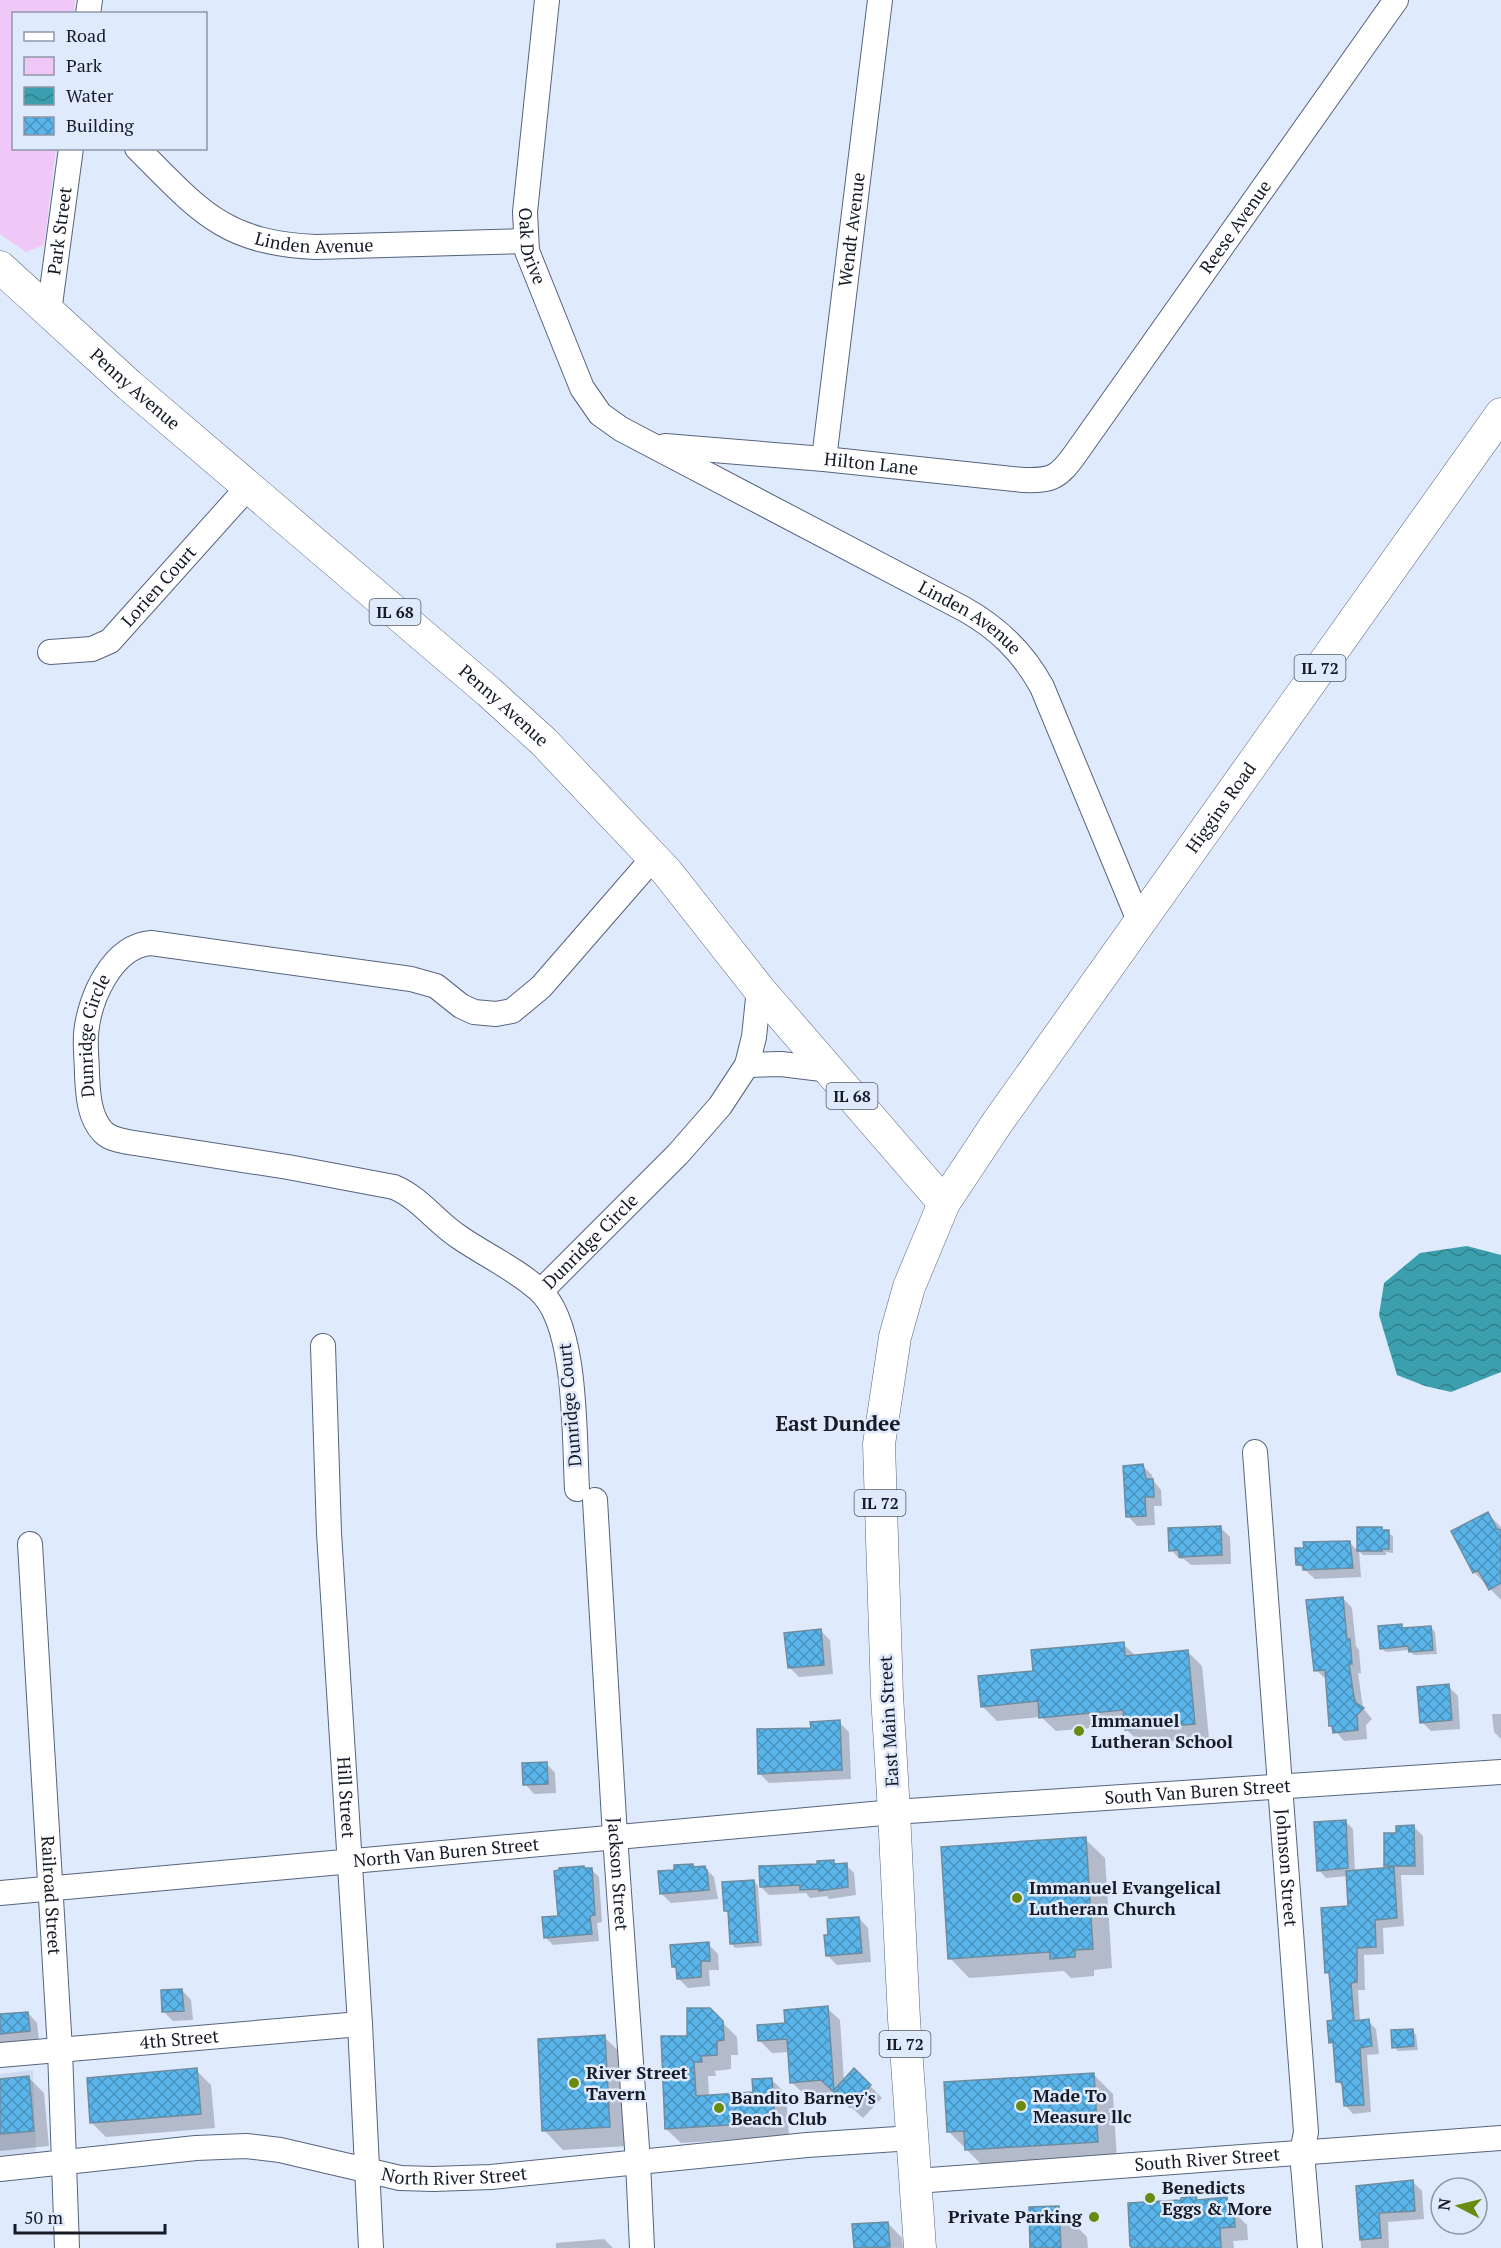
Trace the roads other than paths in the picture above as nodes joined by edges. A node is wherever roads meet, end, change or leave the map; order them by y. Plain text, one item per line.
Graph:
1 (547, 0) edge
2 (880, 0) edge
3 (1396, 0) edge
4 (71, 150) edge
5 (139, 150) edge
6 (525, 241) junction
7 (0, 267) edge
8 (49, 312) junction
9 (1501, 414) edge
10 (654, 445) junction
11 (1076, 453) joint
12 (824, 459) junction
13 (249, 486) junction
14 (50, 652) dead end
15 (654, 857) junction
16 (1140, 923) junction
17 (759, 989) junction
18 (747, 1065) junction
19 (830, 1070) junction
20 (944, 1203) junction
21 (541, 1291) junction
22 (323, 1346) dead end
23 (1255, 1452) dead end
24 (586, 1495) joint
25 (30, 1544) dead end
26 (1501, 1772) edge
27 (1280, 1786) junction
28 (894, 1812) junction
29 (615, 1836) junction
30 (350, 1860) junction
31 (50, 1888) junction
32 (0, 1893) edge
33 (360, 2024) junction
34 (60, 2050) junction
35 (0, 2055) edge
36 (912, 2138) junction
37 (1501, 2138) edge
38 (1302, 2153) junction
39 (638, 2162) junction
40 (64, 2163) junction
41 (0, 2169) edge
42 (368, 2172) junction
43 (916, 2181) junction
44 (67, 2248) edge
45 (370, 2248) edge
46 (642, 2248) edge
47 (920, 2248) edge
48 (1310, 2248) edge

1 - 6 street, Oak Drive
2 - 12 street, Wendt Avenue
3 - 11 street, Reese Avenue
4 - 8 street, Park Street
5 - 6 street, Linden Avenue
6 - 10 street, Oak Drive
7 - 8 main road, Penny Avenue / IL 68
8 - 13 main road, Penny Avenue / IL 68
9 - 16 main road, Higgins Road / IL 72
10 - 12 street, Hilton Lane
10 - 16 street, Linden Avenue
11 - 12 street, Hilton Lane
13 - 14 street, Lorien Court
13 - 15 main road, Penny Avenue / IL 68
15 - 17 main road, Penny Avenue / IL 68
15 - 21 street, Dunridge Circle
16 - 20 main road, Higgins Road / IL 72
17 - 18 street, Dunridge Circle
17 - 19 main road, Penny Avenue / IL 68
18 - 19 street
18 - 21 street, Dunridge Circle
19 - 20 main road, Penny Avenue / IL 68
20 - 28 main road, East Main Street / IL 72
21 - 24 street, Dunridge Court
22 - 30 street, Hill Street
23 - 27 street, Johnson Street
24 - 29 street, Jackson Street
25 - 31 street, Railroad Street
26 - 27 street, South Van Buren Street
27 - 28 street, South Van Buren Street
27 - 38 street, Johnson Street
28 - 29 street, North Van Buren Street
28 - 36 main road, East Main Street / IL 72
29 - 30 street, North Van Buren Street
29 - 39 street, Jackson Street
30 - 31 street, North Van Buren Street
30 - 33 street, Hill Street
31 - 32 street, North Van Buren Street
31 - 34 street, Railroad Street
33 - 34 street, 4th Street
33 - 42 street, Hill Street
34 - 35 street, 4th Street
34 - 40 street, Railroad Street
36 - 39 street, North River Street
36 - 43 main road, East Main Street / IL 72
37 - 38 street, South River Street
38 - 43 street, South River Street
38 - 48 street, Johnson Street
39 - 42 street, North River Street
39 - 46 street, Jackson Street
40 - 41 street, North River Street
40 - 42 street, North River Street
40 - 44 street, Railroad Street
42 - 45 street, Hill Street
43 - 47 main road, East Main Street / IL 72

